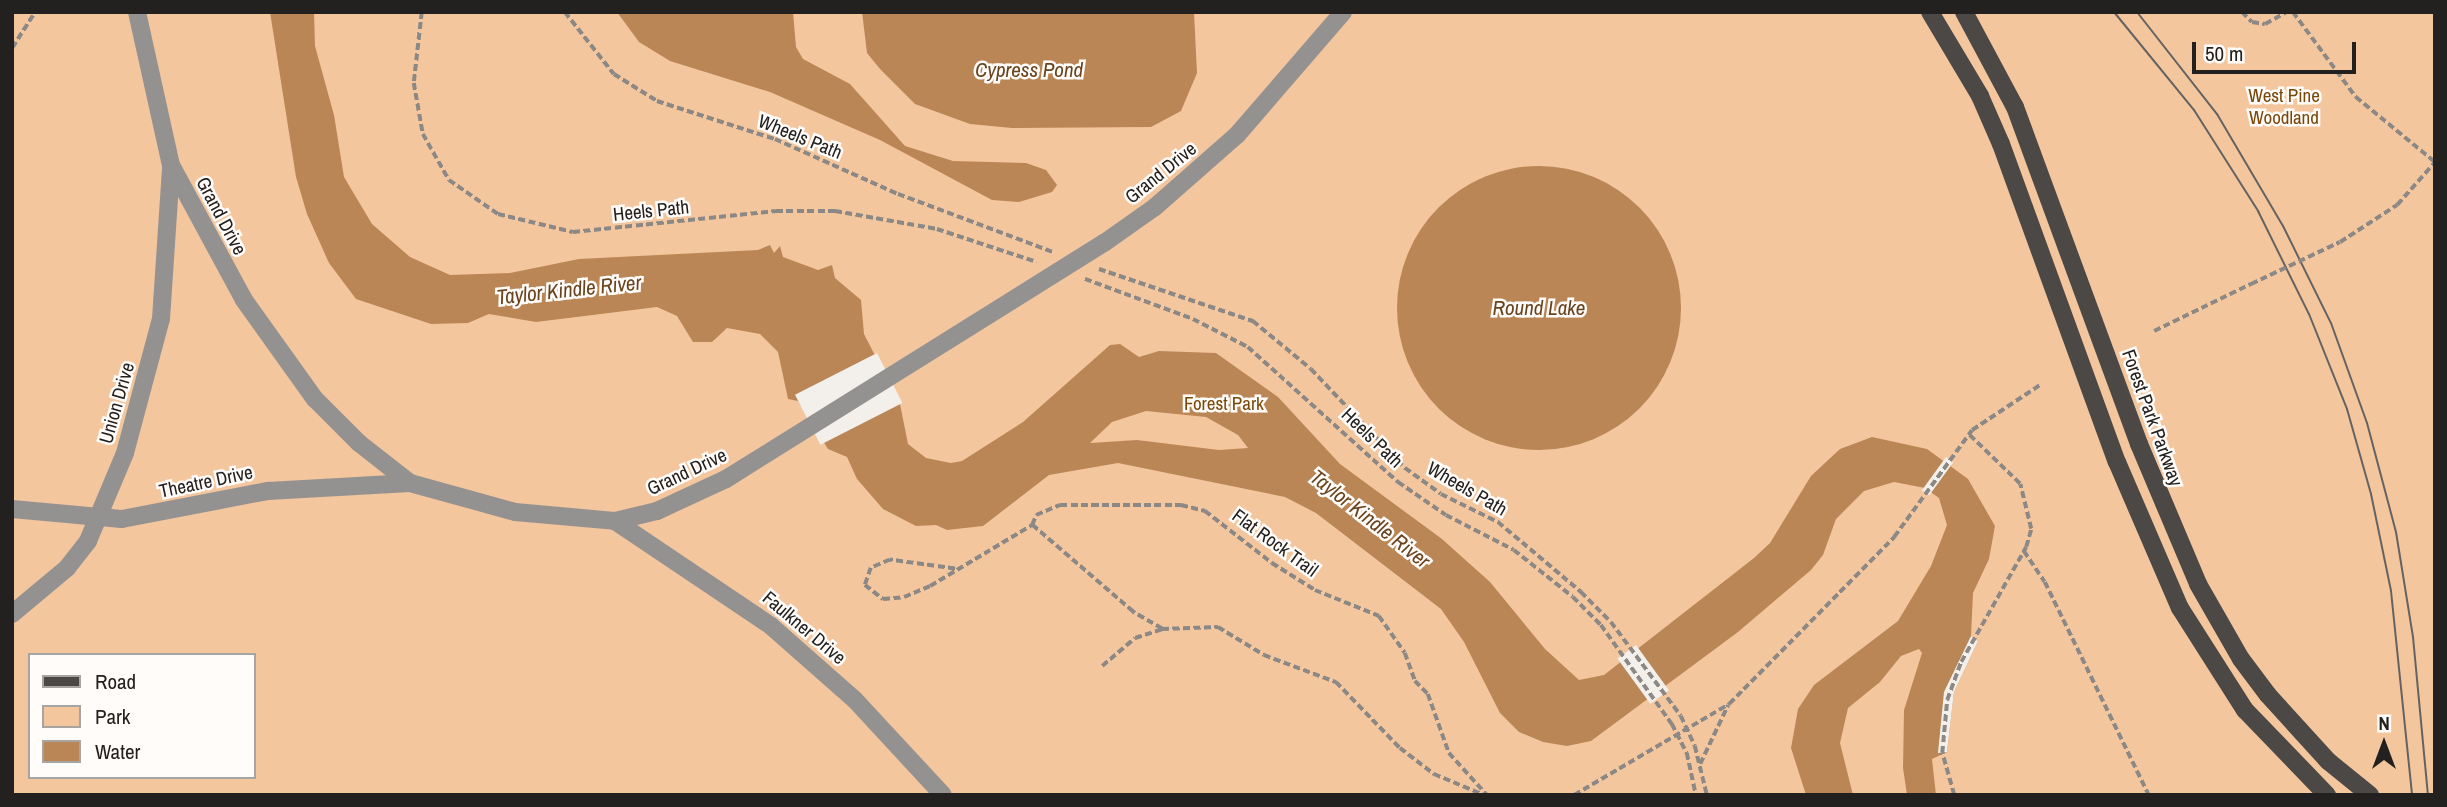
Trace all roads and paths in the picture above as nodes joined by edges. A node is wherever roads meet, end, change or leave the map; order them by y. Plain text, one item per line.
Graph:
1 (35, 12) edge
2 (137, 12) edge
3 (422, 12) edge
4 (565, 12) edge
5 (1343, 12) edge
6 (1930, 12) edge
7 (1964, 12) edge
8 (2242, 12) edge
9 (2287, 12) edge
10 (2293, 12) edge
11 (12, 48) edge
12 (2435, 162) edge
13 (172, 165) junction
14 (1053, 252) dead end
15 (1037, 262) dead end
16 (1101, 270) dead end
17 (1086, 279) dead end
18 (2154, 331) dead end
19 (2040, 385) dead end
20 (1967, 435) junction
21 (410, 483) junction
22 (12, 509) edge
23 (99, 520) junction
24 (615, 521) junction
25 (1032, 525) junction
26 (2024, 551) junction
27 (955, 569) junction
28 (12, 614) edge
29 (1162, 629) junction
30 (1102, 666) dead end
31 (1729, 704) junction
32 (1688, 729) junction
33 (1679, 734) junction
34 (1700, 764) junction
35 (943, 795) edge
36 (1485, 795) edge
37 (1574, 795) edge
38 (1696, 795) edge
39 (1707, 795) edge
40 (1954, 795) edge
41 (2149, 795) edge
42 (2327, 795) edge
43 (2370, 795) edge

1 - 11 path
2 - 13 street, Grand Drive
3 - 15 path, Heels Path
4 - 14 path, Wheels Path
5 - 24 street, Grand Drive
6 - 42 main road
7 - 43 main road, Forest Park Parkway
8 - 9 path
10 - 12 path
12 - 18 path, bridge
13 - 21 street, Grand Drive
13 - 23 street, Union Drive
16 - 32 path, Wheels Path
17 - 33 path, Heels Path
19 - 20 path
20 - 26 path
20 - 31 path
21 - 23 street, Theatre Drive
21 - 24 street, Grand Drive
22 - 23 street, Theatre Drive
23 - 28 street, Union Drive
24 - 35 street, Faulkner Drive
25 - 27 path, Flat Rock Trail
25 - 29 path
25 - 36 path, Flat Rock Trail
26 - 40 path
26 - 41 path
27 - 27 path, Flat Rock Trail
29 - 30 path, Flat Rock Trail
29 - 36 path, Flat Rock Trail
31 - 32 path
31 - 34 path
32 - 33 path
32 - 34 path, Wheels Path
33 - 37 path
33 - 38 path, Heels Path
34 - 39 path, Wheels Path

